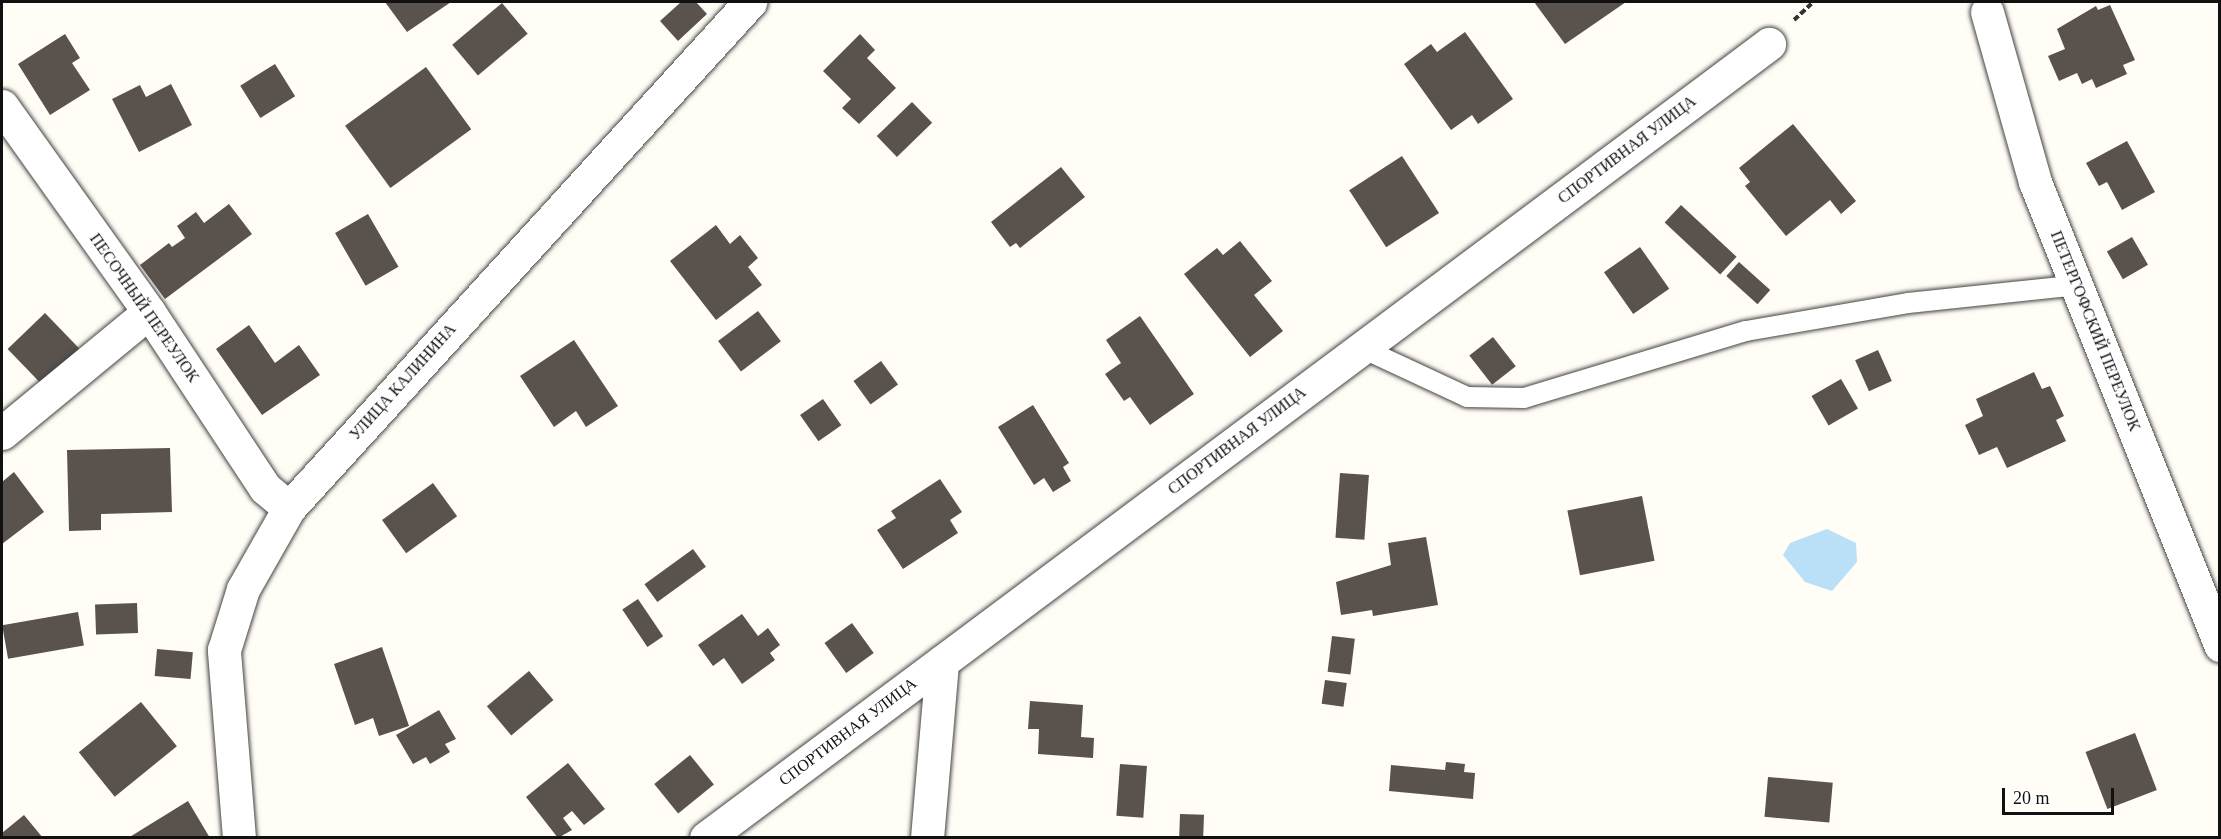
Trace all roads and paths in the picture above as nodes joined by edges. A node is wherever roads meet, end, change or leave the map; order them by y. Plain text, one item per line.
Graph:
1 (750, 2) edge
2 (1987, 12) dead end
3 (1769, 44) dead end
4 (2, 106) edge
5 (2078, 285) junction
6 (149, 312) junction
7 (1362, 348) junction
8 (2, 434) edge
9 (289, 508) junction
10 (2220, 645) edge
11 (942, 662) junction
12 (239, 837) edge
13 (706, 837) edge
14 (927, 837) edge

1 - 9 street, УЛИЦА КАЛИНИНА
2 - 5 street, ПЕТЕРГОФСКИЙ ПЕРЕУЛОК
3 - 7 street, СПОРТИВНАЯ УЛИЦА
4 - 6 street, ПЕСОЧНЫЙ ПЕРЕУЛОК
5 - 7 lane
5 - 10 street, ПЕТЕРГОФСКИЙ ПЕРЕУЛОК
6 - 8 street
6 - 9 street, ПЕСОЧНЫЙ ПЕРЕУЛОК
7 - 11 street, СПОРТИВНАЯ УЛИЦА
9 - 12 street, УЛИЦА КАЛИНИНА
11 - 13 street, СПОРТИВНАЯ УЛИЦА
11 - 14 street

